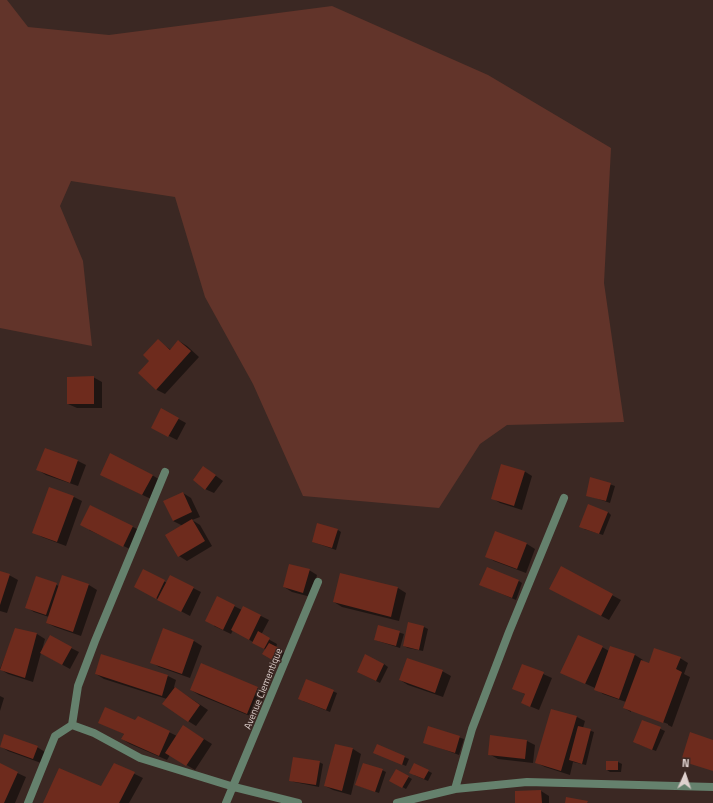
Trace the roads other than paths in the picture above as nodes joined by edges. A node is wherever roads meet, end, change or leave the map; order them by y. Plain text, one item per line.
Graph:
1 (165, 472) dead end
2 (564, 498) dead end
3 (318, 582) dead end
4 (72, 725) junction
5 (234, 786) junction
6 (713, 787) edge
7 (455, 790) junction
8 (28, 803) edge
9 (226, 803) edge
10 (298, 803) edge
11 (397, 803) edge

1 - 4 street
2 - 7 street
3 - 5 street, Avenue Clementique
4 - 5 street
4 - 8 street
5 - 9 street, Avenue Clementique
5 - 10 street
6 - 7 street
7 - 11 street

